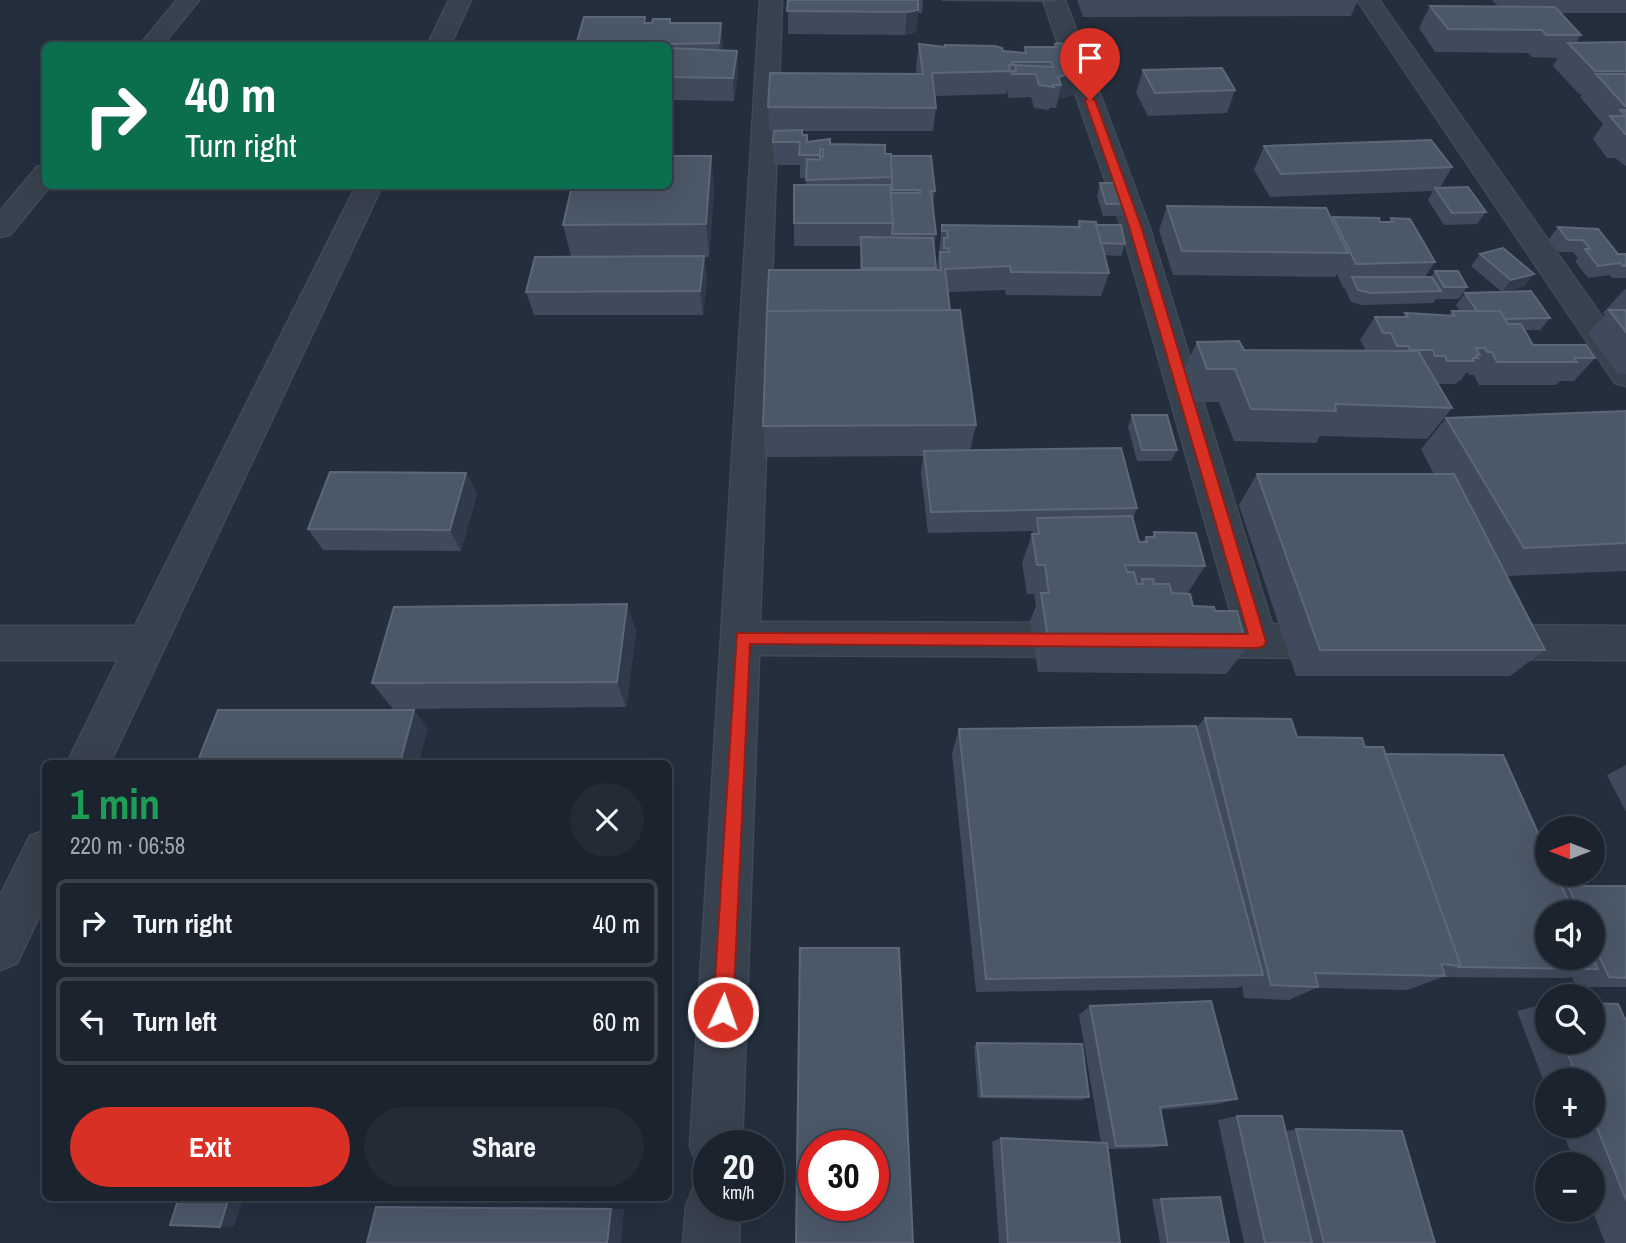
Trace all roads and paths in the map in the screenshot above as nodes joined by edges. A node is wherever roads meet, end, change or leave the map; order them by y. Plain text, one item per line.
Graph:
1 (188, 0) edge
2 (460, 0) edge
3 (771, 0) edge
4 (1054, 0) edge
5 (1368, 0) edge
6 (153, 42) edge
7 (440, 42) edge
8 (42, 178) edge
9 (368, 189) edge
10 (0, 229) edge
11 (1626, 375) edge
12 (743, 638) junction
13 (1119, 640) edge
14 (1161, 640) edge
15 (1258, 641) junction
16 (1367, 642) edge
17 (1449, 642) edge
18 (0, 643) edge
19 (146, 643) junction
20 (1626, 643) edge
21 (90, 760) edge
22 (42, 860) edge
23 (0, 946) edge
24 (717, 1130) edge
25 (712, 1221) edge
26 (711, 1243) edge

1 - 6 street
2 - 7 street
3 - 12 street
4 - 15 street
5 - 11 street
8 - 10 street
9 - 19 street
12 - 13 street
12 - 24 street
14 - 15 street
15 - 16 street
17 - 20 street
18 - 19 street
19 - 21 street
22 - 23 street
25 - 26 street

